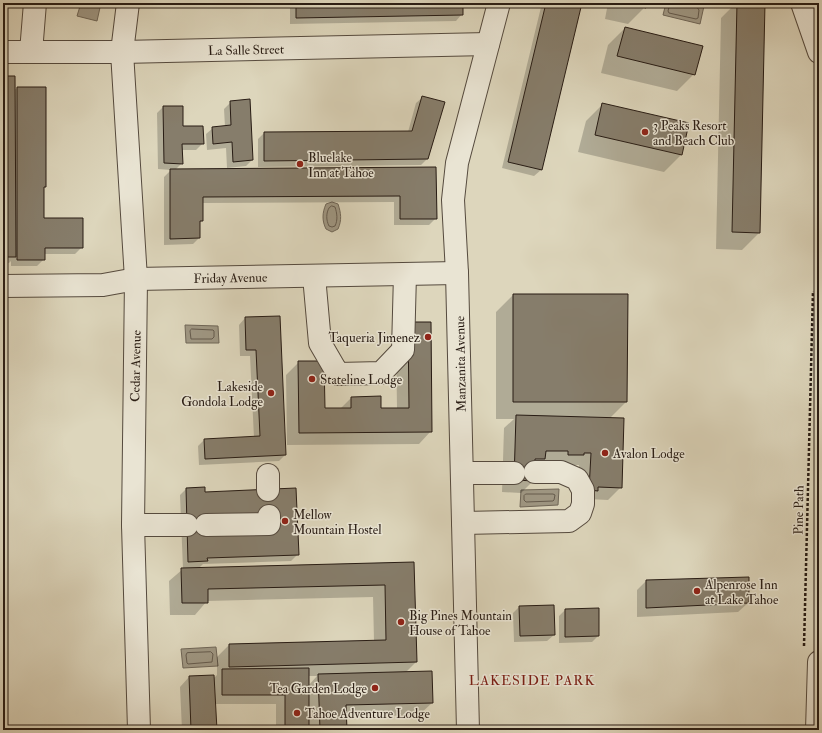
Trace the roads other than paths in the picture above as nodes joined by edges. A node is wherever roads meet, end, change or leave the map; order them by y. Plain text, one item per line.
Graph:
1 (35, 3) edge
2 (128, 3) edge
3 (499, 3) edge
4 (802, 3) edge
5 (488, 44) junction
6 (3, 52) edge
7 (32, 52) junction
8 (122, 52) junction
9 (819, 52) edge
10 (457, 273) junction
11 (405, 274) junction
12 (314, 276) junction
13 (136, 279) junction
14 (3, 286) edge
15 (462, 473) junction
16 (269, 516) dead end
17 (463, 523) junction
18 (133, 525) junction
19 (812, 656) edge
20 (139, 730) edge
21 (468, 730) edge
22 (817, 730) edge

1 - 7 street
2 - 8 street, Cedar Avenue
3 - 5 street, Manzanita Avenue
4 - 9 street
5 - 8 street, La Salle Street
5 - 10 street, Manzanita Avenue
6 - 7 street, La Salle Street
7 - 8 street, La Salle Street
8 - 13 street, Cedar Avenue
10 - 11 street, Friday Avenue
10 - 15 street, Manzanita Avenue
11 - 12 street, Friday Avenue
11 - 12 street
12 - 13 street, Friday Avenue
13 - 14 street, Friday Avenue
13 - 18 street, Cedar Avenue
15 - 17 street, Manzanita Avenue
15 - 17 street
16 - 18 street
17 - 21 street, Manzanita Avenue
18 - 20 street, Cedar Avenue
19 - 22 street

